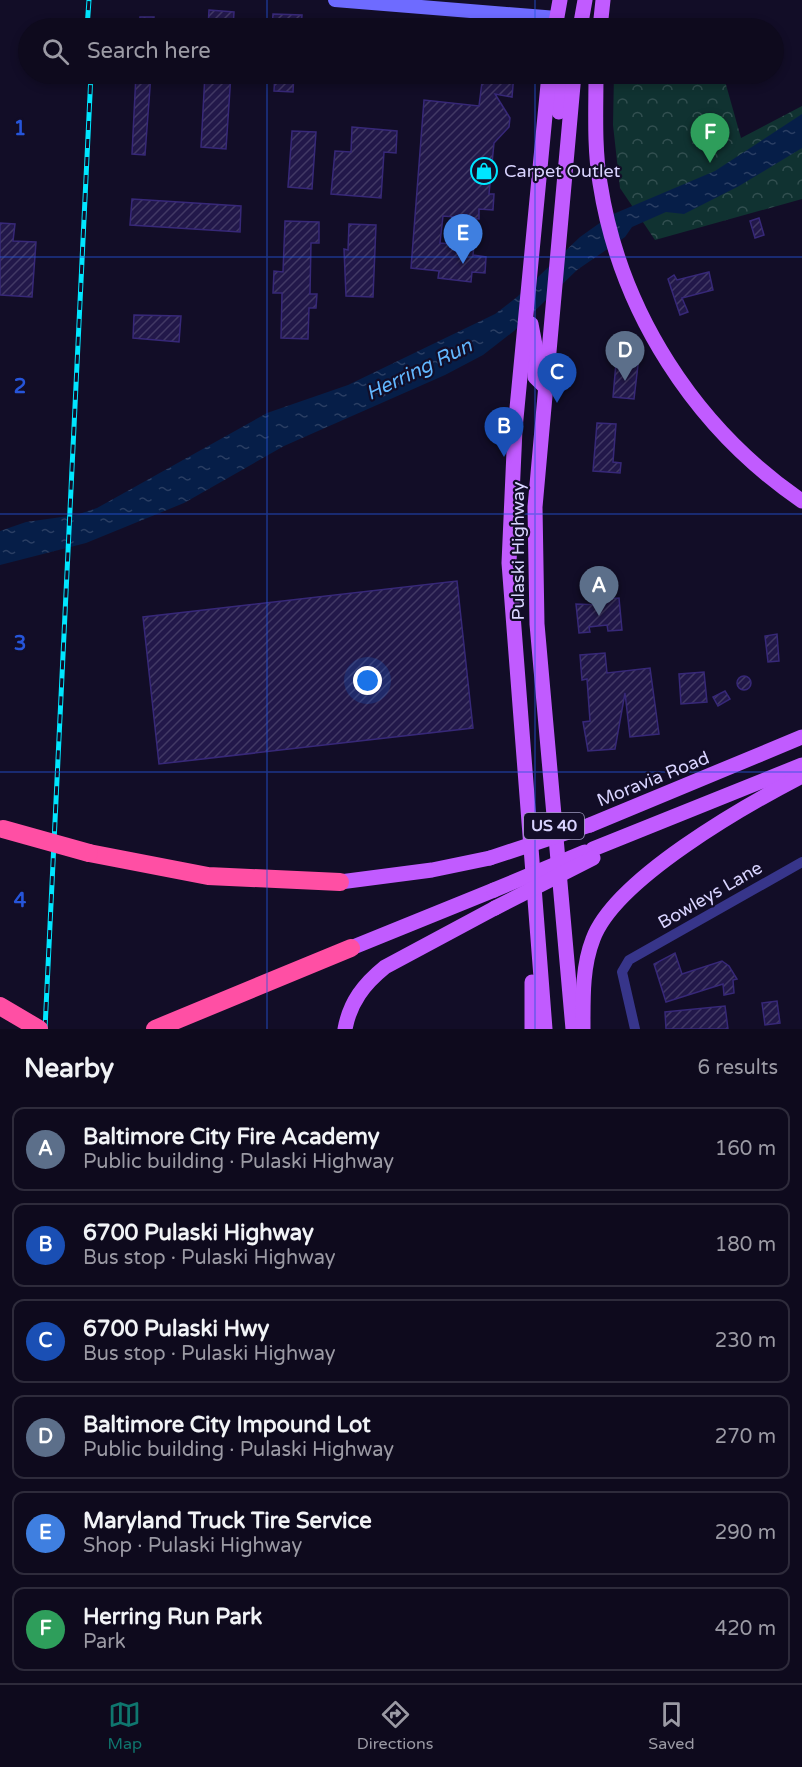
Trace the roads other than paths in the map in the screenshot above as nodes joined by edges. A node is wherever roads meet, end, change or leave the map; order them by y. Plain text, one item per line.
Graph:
1 (335, 0) edge
2 (560, 0) edge
3 (585, 0) edge
4 (603, 0) edge
5 (496, 18) edge
6 (559, 18) edge
7 (582, 18) edge
8 (601, 18) edge
9 (548, 84) edge
10 (562, 84) edge
11 (573, 84) edge
12 (596, 84) edge
13 (559, 232) junction
14 (529, 336) junction
15 (545, 387) junction
16 (802, 501) edge
17 (802, 737) edge
18 (802, 765) edge
19 (802, 776) edge
20 (2, 829) edge
21 (593, 853) junction
22 (802, 862) edge
23 (340, 882) joint
24 (531, 883) junction
25 (351, 948) joint
26 (0, 1006) edge
27 (39, 1029) edge
28 (155, 1029) edge
29 (345, 1029) edge
30 (532, 1029) edge
31 (545, 1029) edge
32 (573, 1029) edge
33 (583, 1029) edge
34 (634, 1029) edge

1 - 5 street
2 - 6 main road
3 - 7 main road
4 - 8 main road
9 - 14 main road, Pulaski Highway / US 40
10 - 13 main road
11 - 13 main road, Pulaski Highway / US 40
12 - 16 main road
13 - 15 main road, Pulaski Highway / US 40
14 - 15 main road
14 - 24 main road, Pulaski Highway / US 40
15 - 32 main road, Pulaski Highway / US 40
17 - 23 main road, Moravia Road, bridge
18 - 21 main road
19 - 33 main road
20 - 23 highway, bridge
21 - 25 main road, bridge
21 - 29 main road, bridge
22 - 34 street, Bowleys Lane
24 - 30 main road
24 - 31 main road, Pulaski Highway / US 40
25 - 28 highway
26 - 27 highway, bridge

